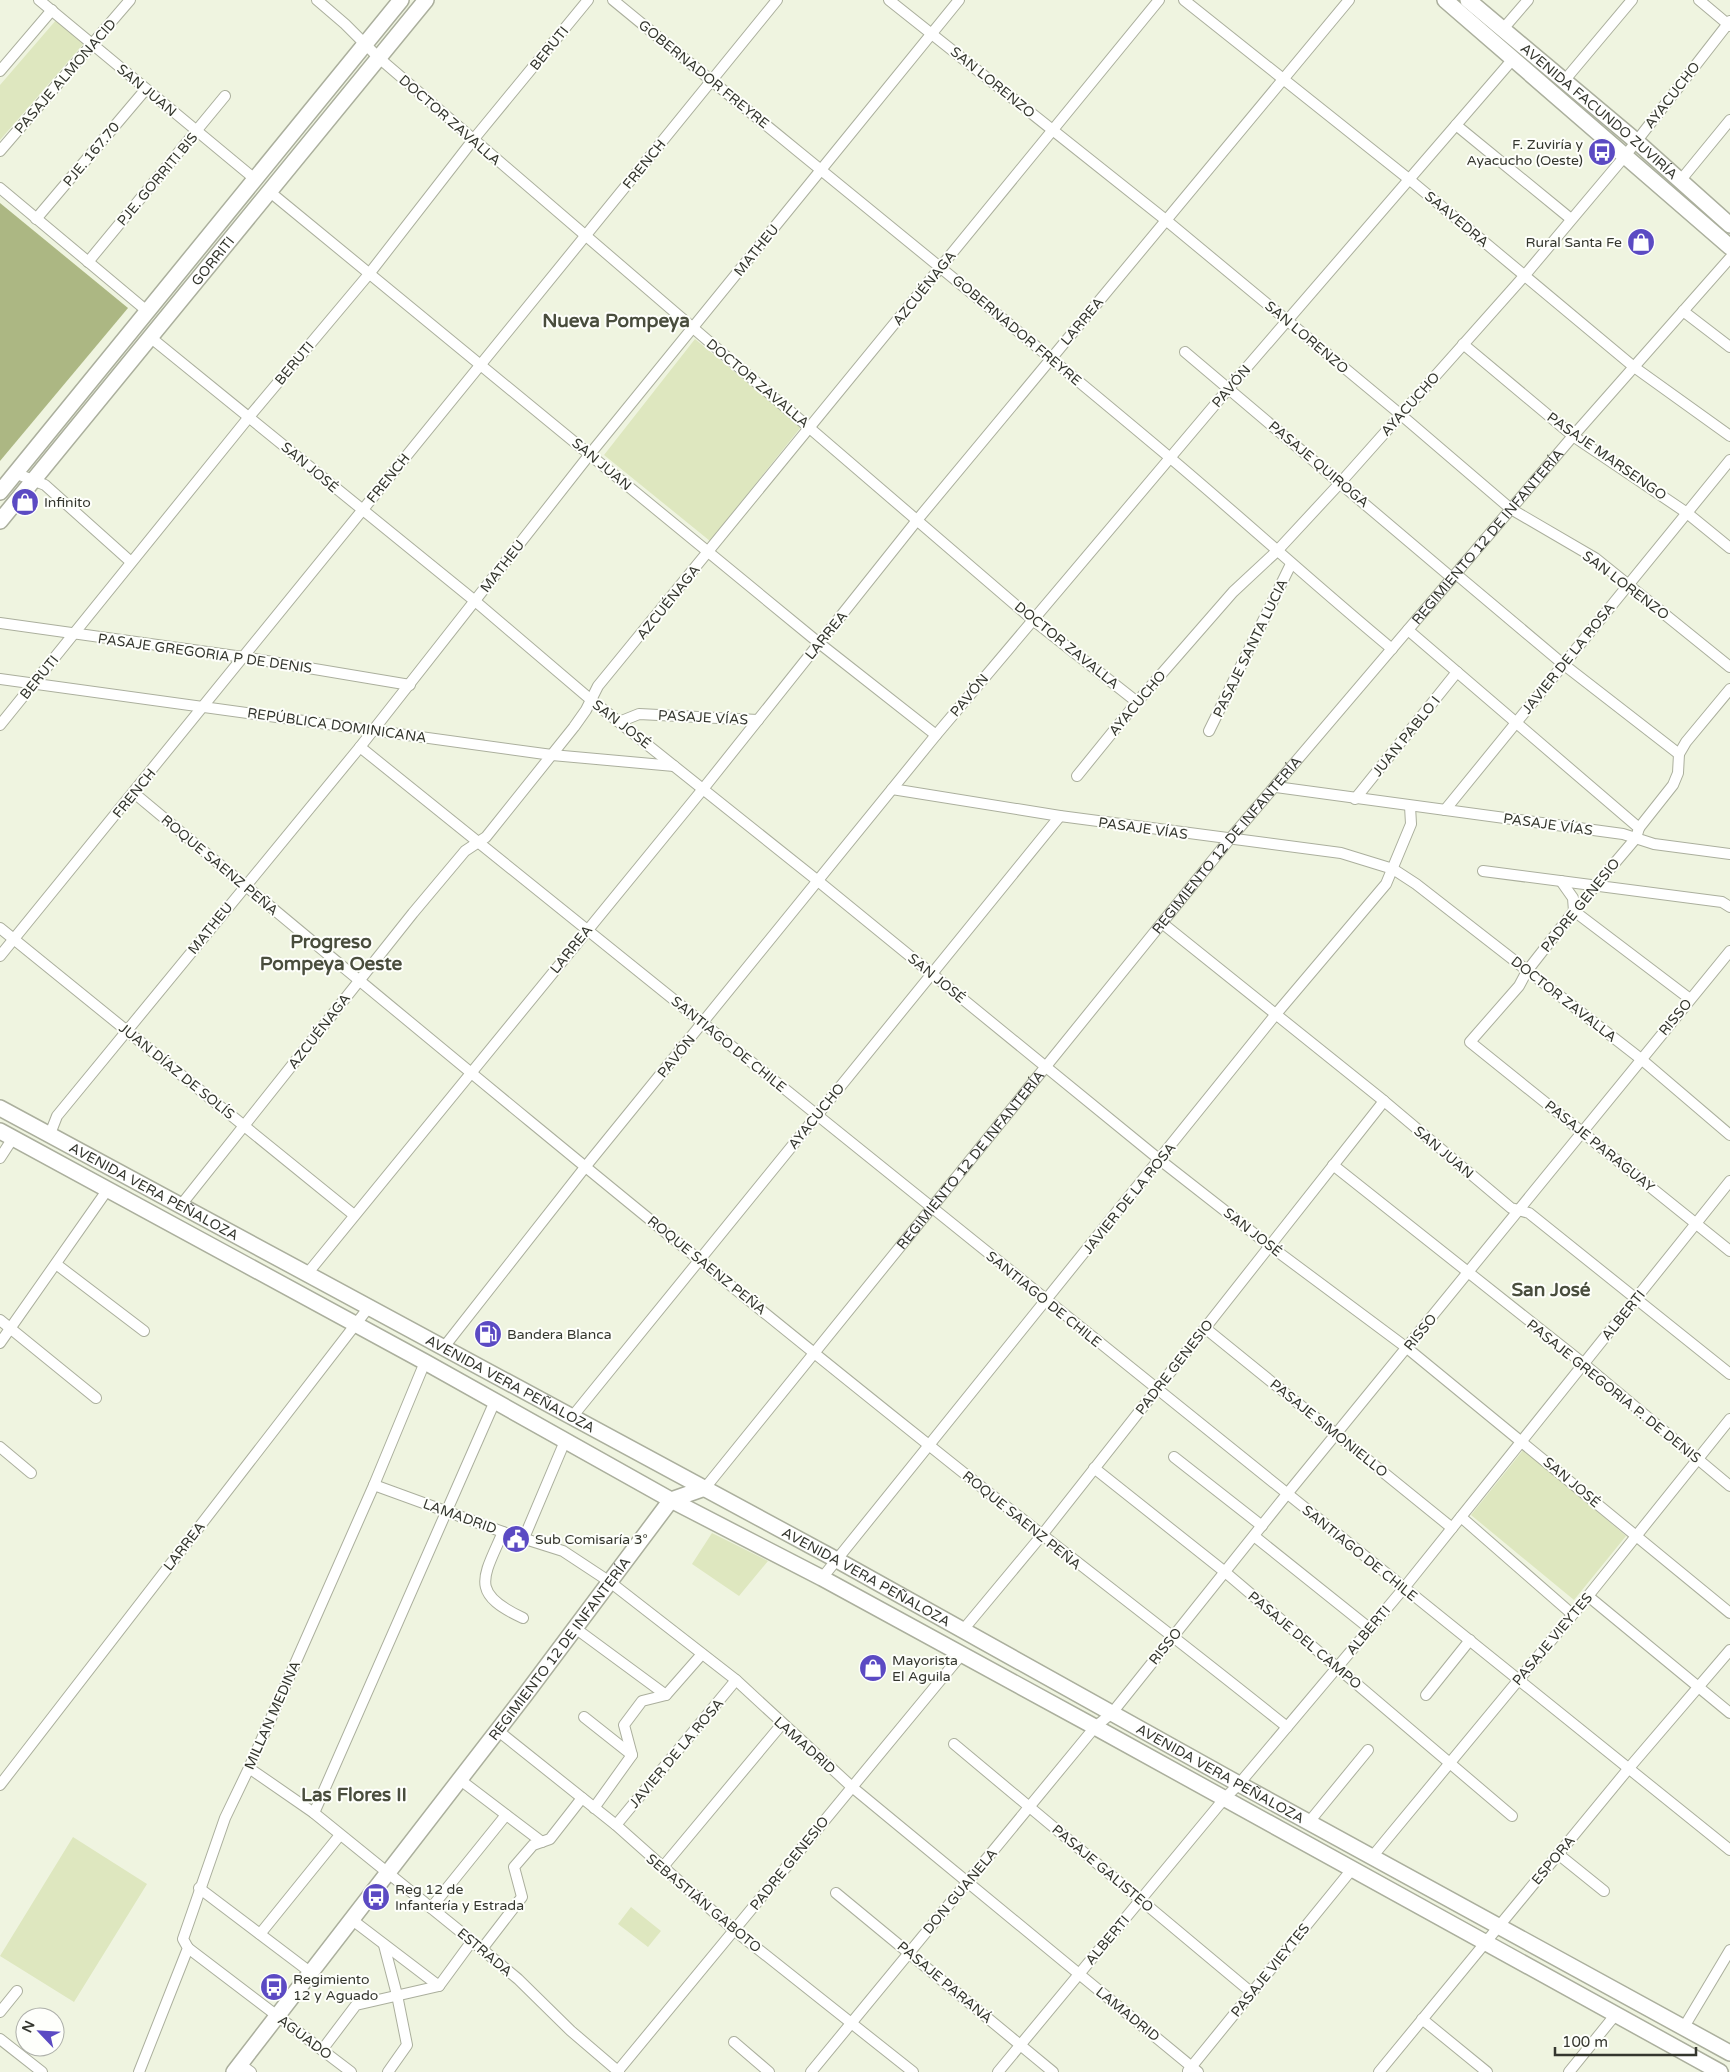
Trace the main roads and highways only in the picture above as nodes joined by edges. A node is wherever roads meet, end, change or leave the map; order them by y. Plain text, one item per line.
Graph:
1 (401, 0) edge
2 (426, 0) edge
3 (1444, 0) edge
4 (1468, 0) edge
5 (1730, 225) edge
6 (1730, 247) edge
7 (0, 492) edge
8 (0, 520) edge
9 (0, 1108) edge
10 (7, 1135) edge
11 (704, 1488) junction
12 (671, 1500) junction
13 (1730, 2053) edge
14 (242, 2069) edge
15 (1720, 2072) edge

1 - 7 main road, GORRITI
2 - 8 main road, GORRITI
3 - 6 main road, AVENIDA FACUNDO ZUVIRÍA
4 - 5 main road, AVENIDA FACUNDO ZUVIRÍA
9 - 11 main road, AVENIDA VERA PEÑALOZA
10 - 12 main road, AVENIDA VERA PEÑALOZA
11 - 12 main road
11 - 13 main road, AVENIDA VERA PEÑALOZA
12 - 14 main road, REGIMIENTO 12 DE INFANTERÍA
12 - 15 main road, AVENIDA VERA PEÑALOZA

